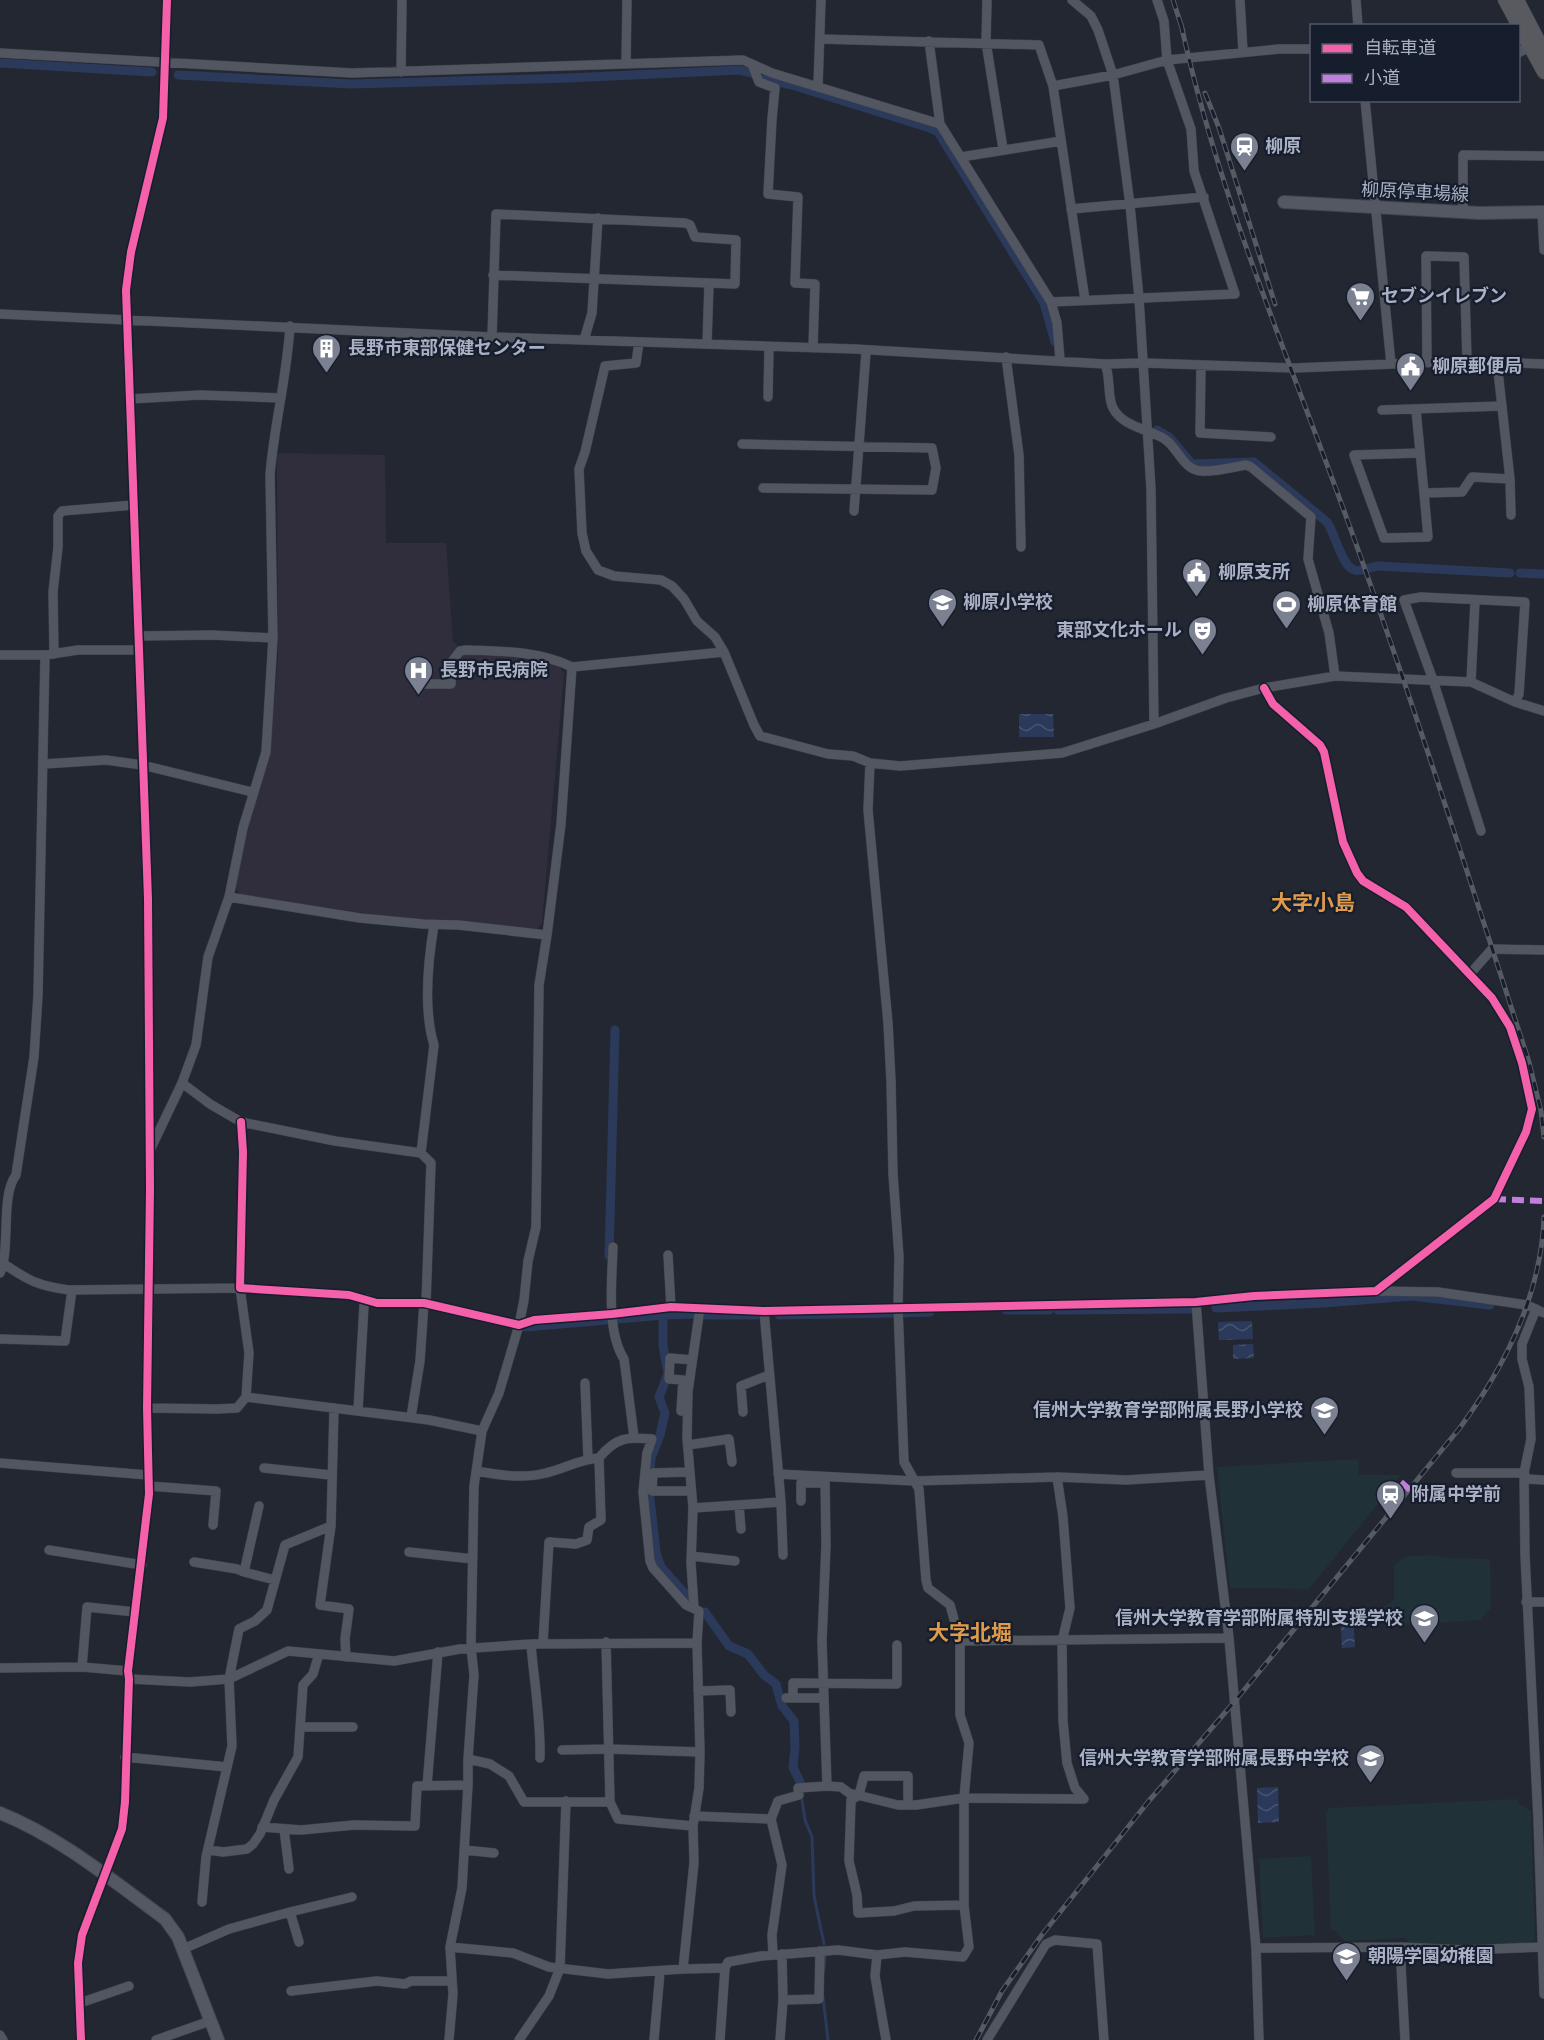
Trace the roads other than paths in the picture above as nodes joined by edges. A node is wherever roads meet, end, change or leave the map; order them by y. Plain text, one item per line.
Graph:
1 (167, 0) edge
2 (402, 0) edge
3 (627, 0) edge
4 (821, 0) edge
5 (987, 0) edge
6 (1072, 0) edge
7 (1157, 0) edge
8 (1240, 0) edge
9 (1356, 0) edge
10 (1505, 0) edge
11 (1517, 0) edge
12 (1358, 24) edge
13 (1514, 24) edge
14 (820, 39) junction
15 (928, 41) junction
16 (986, 42) junction
17 (1310, 49) edge
18 (1524, 50) edge
19 (1243, 52) junction
20 (1544, 52) edge
21 (0, 53) edge
22 (1167, 60) junction
23 (165, 63) junction
24 (626, 64) junction
25 (752, 64) junction
26 (1544, 71) edge
27 (400, 72) junction
28 (1113, 75) junction
29 (818, 86) junction
30 (1053, 86) junction
31 (1365, 102) edge
32 (940, 124) junction
33 (1061, 141) junction
34 (1003, 149) junction
35 (1544, 156) edge
36 (961, 157) junction
37 (1204, 197) junction
38 (1284, 202) dead end
39 (1130, 205) junction
40 (1375, 208) junction
41 (1071, 209) junction
42 (1463, 212) junction
43 (1543, 212) edge
44 (598, 218) junction
45 (1544, 250) edge
46 (493, 274) junction
47 (594, 278) junction
48 (709, 283) junction
49 (1139, 298) junction
50 (1085, 300) junction
51 (1051, 302) junction
52 (0, 314) edge
53 (126, 320) junction
54 (290, 326) junction
55 (492, 337) junction
56 (584, 340) junction
57 (639, 342) junction
58 (707, 344) junction
59 (769, 347) junction
60 (813, 348) junction
61 (867, 352) junction
62 (1006, 357) junction
63 (1060, 360) junction
64 (1467, 361) junction
65 (1427, 362) junction
66 (1497, 362) junction
67 (1144, 363) junction
68 (1105, 364) junction
69 (1391, 364) junction
70 (1544, 364) edge
71 (1201, 365) junction
72 (768, 397) dead end
73 (282, 398) junction
74 (130, 399) junction
75 (1502, 406) junction
76 (1382, 410) dead end
77 (1416, 410) junction
78 (1148, 432) junction
79 (1271, 437) dead end
80 (742, 444) dead end
81 (858, 446) junction
82 (1420, 453) junction
83 (1510, 479) junction
84 (763, 488) dead end
85 (855, 489) junction
86 (1424, 493) junction
87 (134, 505) junction
88 (854, 511) dead end
89 (1511, 515) dead end
90 (1021, 547) dead end
91 (1475, 601) junction
92 (138, 636) junction
93 (273, 638) junction
94 (138, 650) junction
95 (724, 652) junction
96 (49, 654) junction
97 (0, 655) edge
98 (572, 667) junction
99 (1335, 676) junction
100 (1433, 680) junction
101 (1471, 682) junction
102 (418, 684) dead end
103 (1264, 688) junction
104 (1515, 702) junction
105 (1544, 711) edge
106 (1154, 724) junction
107 (870, 763) junction
108 (44, 764) junction
109 (142, 765) junction
110 (252, 792) junction
111 (1481, 831) dead end
112 (229, 897) junction
113 (434, 925) junction
114 (547, 935) junction
115 (1544, 950) edge
116 (1470, 974) junction
117 (182, 1083) junction
118 (241, 1122) junction
119 (150, 1150) junction
120 (421, 1153) junction
121 (13, 1178) junction
122 (0, 1182) edge
123 (613, 1247) dead end
124 (668, 1255) dead end
125 (2, 1269) edge
126 (240, 1288) junction
127 (150, 1289) junction
128 (72, 1290) junction
129 (1376, 1291) junction
130 (367, 1299) junction
131 (1196, 1302) junction
132 (425, 1303) junction
133 (671, 1307) junction
134 (700, 1308) junction
135 (898, 1308) junction
136 (764, 1311) junction
137 (1540, 1311) edge
138 (612, 1314) junction
139 (519, 1325) junction
140 (0, 1339) edge
141 (692, 1360) junction
142 (769, 1374) junction
143 (585, 1383) dead end
144 (246, 1397) junction
145 (147, 1408) junction
146 (334, 1408) junction
147 (358, 1410) junction
148 (687, 1411) junction
149 (743, 1412) dead end
150 (411, 1417) junction
151 (482, 1431) junction
152 (634, 1437) junction
153 (688, 1445) junction
154 (599, 1458) junction
155 (588, 1459) junction
156 (732, 1462) dead end
157 (0, 1463) edge
158 (264, 1468) dead end
159 (476, 1471) junction
160 (690, 1472) junction
161 (1456, 1473) dead end
162 (1524, 1473) junction
163 (778, 1474) junction
164 (148, 1475) junction
165 (331, 1475) junction
166 (1209, 1475) junction
167 (1057, 1477) junction
168 (825, 1480) junction
169 (1544, 1480) edge
170 (914, 1481) junction
171 (148, 1486) junction
172 (691, 1491) junction
173 (781, 1502) junction
174 (801, 1502) dead end
175 (739, 1505) junction
176 (259, 1506) dead end
177 (693, 1508) junction
178 (213, 1525) dead end
179 (331, 1526) junction
180 (741, 1529) dead end
181 (50, 1550) dead end
182 (409, 1552) dead end
183 (783, 1555) dead end
184 (691, 1556) junction
185 (473, 1559) junction
186 (735, 1561) dead end
187 (194, 1562) dead end
188 (142, 1565) junction
189 (244, 1572) junction
190 (275, 1580) junction
191 (1526, 1602) junction
192 (1544, 1602) edge
193 (694, 1608) junction
194 (135, 1612) junction
195 (1229, 1638) junction
196 (960, 1641) junction
197 (1062, 1641) junction
198 (606, 1642) junction
199 (543, 1643) junction
200 (697, 1643) junction
201 (531, 1644) junction
202 (897, 1645) dead end
203 (471, 1647) junction
204 (438, 1652) junction
205 (319, 1654) junction
206 (346, 1657) junction
207 (82, 1667) junction
208 (0, 1668) edge
209 (129, 1675) junction
210 (229, 1680) junction
211 (823, 1683) junction
212 (698, 1691) junction
213 (823, 1698) junction
214 (731, 1712) dead end
215 (301, 1727) junction
216 (353, 1727) dead end
217 (609, 1749) junction
218 (562, 1750) dead end
219 (700, 1752) junction
220 (125, 1757) junction
221 (540, 1758) dead end
222 (468, 1759) junction
223 (227, 1767) junction
224 (468, 1785) junction
225 (427, 1786) junction
226 (827, 1786) junction
227 (859, 1795) junction
228 (964, 1798) junction
229 (566, 1802) junction
230 (610, 1802) junction
231 (908, 1805) junction
232 (0, 1813) edge
233 (694, 1816) junction
234 (1541, 1818) edge
235 (771, 1819) junction
236 (693, 1826) junction
237 (262, 1827) junction
238 (284, 1829) junction
239 (209, 1850) junction
240 (464, 1850) junction
241 (495, 1853) dead end
242 (289, 1869) dead end
243 (105, 1875) junction
244 (352, 1897) dead end
245 (202, 1902) dead end
246 (964, 1905) junction
247 (290, 1912) junction
248 (299, 1942) dead end
249 (450, 1947) junction
250 (1400, 1947) junction
251 (1542, 1947) junction
252 (1256, 1948) junction
253 (183, 1949) junction
254 (820, 1951) junction
255 (777, 1955) junction
256 (877, 1955) junction
257 (560, 1968) junction
258 (725, 1968) junction
259 (684, 1969) junction
260 (660, 1972) junction
261 (452, 1981) junction
262 (129, 1986) dead end
263 (291, 1991) dead end
264 (1544, 1994) edge
265 (783, 2000) junction
266 (80, 2002) junction
267 (210, 2021) junction
268 (0, 2035) edge
269 (3, 2040) edge
270 (81, 2040) edge
271 (156, 2040) edge
272 (218, 2040) edge
273 (449, 2040) edge
274 (519, 2040) edge
275 (654, 2040) edge
276 (720, 2040) edge
277 (780, 2040) edge
278 (886, 2040) edge
279 (987, 2040) edge
280 (1104, 2040) edge
281 (1259, 2040) edge
282 (1405, 2040) edge

1 - 23 street
2 - 27 street
3 - 24 street
4 - 14 street
5 - 16 street
6 - 28 street
7 - 22 street
8 - 19 street
9 - 12 street
10 - 13 highway
11 - 20 highway
14 - 15 street
14 - 29 street
15 - 16 street
15 - 32 street
16 - 30 street
16 - 34 street
17 - 19 street
18 - 26 highway
19 - 22 street
21 - 23 street
22 - 28 street
22 - 37 street
23 - 27 street
23 - 53 street
24 - 25 street
24 - 27 street
25 - 29 street
25 - 60 street
28 - 30 street
28 - 39 street
29 - 32 street
30 - 33 street
31 - 40 street
32 - 36 street
33 - 34 street
33 - 41 street
34 - 36 street
35 - 42 street
36 - 51 street
37 - 39 street
37 - 49 street
38 - 40 main road, 柳原停車場線
39 - 41 street
39 - 49 street
40 - 42 main road, 柳原停車場線
40 - 69 street
41 - 50 street
42 - 43 main road, 柳原停車場線
43 - 45 street
44 - 46 street
44 - 47 street
44 - 48 street
46 - 47 street
46 - 55 street
47 - 48 street
47 - 56 street
48 - 58 street
49 - 50 street
49 - 67 street
50 - 51 street
51 - 63 street
52 - 53 street
53 - 54 street
53 - 74 street
54 - 55 street
54 - 73 street
55 - 56 street
56 - 57 street
57 - 58 street
57 - 95 street
58 - 59 street
59 - 60 street
59 - 72 street
60 - 61 street
61 - 62 street
61 - 81 street
62 - 63 street
62 - 90 street
63 - 68 street
64 - 65 street
64 - 65 street
64 - 66 street
65 - 69 street
66 - 70 street
66 - 75 street
67 - 68 street
67 - 71 street
67 - 78 street
68 - 78 street
69 - 71 street
71 - 79 street
73 - 74 street
73 - 93 street
74 - 87 street
75 - 77 street
75 - 83 street
76 - 77 street
77 - 82 street
78 - 99 street
78 - 106 street
80 - 81 street
81 - 85 street
81 - 85 street
82 - 86 street
82 - 86 street
83 - 86 street
83 - 89 street
84 - 85 street
85 - 88 street
87 - 92 street
87 - 96 street
91 - 100 street
91 - 101 street
91 - 104 street
92 - 93 street
92 - 94 street
93 - 110 street
94 - 96 street
94 - 109 street
95 - 98 street
95 - 107 street
96 - 97 street
96 - 108 street
98 - 102 street
98 - 114 street
99 - 100 street
99 - 103 street
100 - 101 street
100 - 111 street
101 - 104 street
103 - 106 street
103 - 116 street
104 - 105 street
106 - 107 street
107 - 135 street
108 - 109 street
108 - 121 street
109 - 110 street
109 - 119 street
110 - 112 street
112 - 113 street
112 - 117 street
113 - 114 street
113 - 120 street
114 - 139 street
115 - 116 street
116 - 129 street
117 - 118 street
117 - 119 street
118 - 120 street
118 - 126 street
119 - 127 street
120 - 132 street
121 - 122 street
121 - 125 street
123 - 138 street
124 - 133 street
125 - 128 street
126 - 127 street
126 - 130 street
126 - 144 street
127 - 128 street
127 - 145 street
128 - 140 street
129 - 131 street
129 - 137 street
130 - 132 street
130 - 147 street
131 - 135 street
131 - 166 street
132 - 139 street
132 - 150 street
133 - 134 street
133 - 138 street
134 - 136 street
134 - 141 street
135 - 136 street
135 - 170 street
136 - 142 street
137 - 162 street
138 - 139 street
138 - 152 street
139 - 151 street
141 - 148 street
141 - 148 street
142 - 149 street
142 - 163 street
143 - 155 street
144 - 145 street
144 - 146 street
145 - 164 street
146 - 147 street
146 - 165 street
147 - 150 street
148 - 153 street
150 - 151 street
151 - 159 street
152 - 154 street
152 - 193 street
153 - 156 street
153 - 160 street
154 - 155 street
154 - 199 street
155 - 159 street
157 - 164 street
158 - 165 street
159 - 185 street
160 - 172 street
160 - 172 street
161 - 162 street
162 - 169 street
162 - 191 street
163 - 168 street
163 - 173 street
164 - 171 street
165 - 179 street
166 - 167 street
166 - 195 street
167 - 170 street
167 - 197 street
168 - 170 street
168 - 174 street
168 - 211 street
170 - 196 street
171 - 178 street
171 - 188 street
172 - 177 street
173 - 175 street
173 - 183 street
175 - 177 street
175 - 180 street
176 - 189 street
177 - 184 street
179 - 190 street
179 - 206 street
181 - 188 street
182 - 185 street
184 - 186 street
184 - 193 street
185 - 203 street
187 - 189 street
188 - 194 street
189 - 190 street
190 - 210 street
191 - 192 street
191 - 234 street
193 - 200 street
194 - 207 street
194 - 209 street
195 - 197 street
195 - 252 street
196 - 197 street
196 - 228 street
197 - 228 street
198 - 199 street
198 - 200 street
198 - 217 street
199 - 201 street
200 - 212 street
201 - 203 street
201 - 221 street
202 - 211 street
203 - 204 street
203 - 222 street
204 - 206 street
204 - 225 street
205 - 206 street
205 - 210 street
205 - 215 street
207 - 208 street
207 - 209 street
209 - 210 street
209 - 220 street
210 - 223 street
211 - 213 street
211 - 213 street
212 - 214 street
212 - 219 street
213 - 226 street
215 - 216 street
215 - 237 street
217 - 218 street
217 - 219 street
217 - 230 street
219 - 233 street
220 - 223 street
220 - 243 street
222 - 224 street
222 - 229 street
223 - 239 street
224 - 225 street
224 - 240 street
225 - 238 street
226 - 227 street
226 - 235 street
227 - 231 street
227 - 231 street
227 - 246 street
228 - 231 street
228 - 246 street
229 - 230 street
229 - 257 street
230 - 236 street
232 - 243 main road
233 - 235 street
233 - 236 street
234 - 251 street
235 - 255 street
236 - 259 street
237 - 238 street
237 - 239 street
238 - 242 street
239 - 245 street
240 - 241 street
240 - 249 street
243 - 253 main road
243 - 266 street
244 - 247 street
246 - 256 street
247 - 248 street
247 - 253 street
249 - 257 street
249 - 261 street
250 - 251 street
250 - 252 street
250 - 282 street
251 - 264 street
252 - 281 street
253 - 267 main road
254 - 255 street
254 - 256 street
254 - 265 street
255 - 258 street
255 - 265 street
256 - 278 street
257 - 260 street
257 - 274 street
258 - 259 street
258 - 276 street
259 - 260 street
260 - 275 street
261 - 263 street
261 - 273 street
262 - 266 street
265 - 277 street
266 - 270 street
267 - 271 street
267 - 272 main road
268 - 269 street
279 - 280 street

